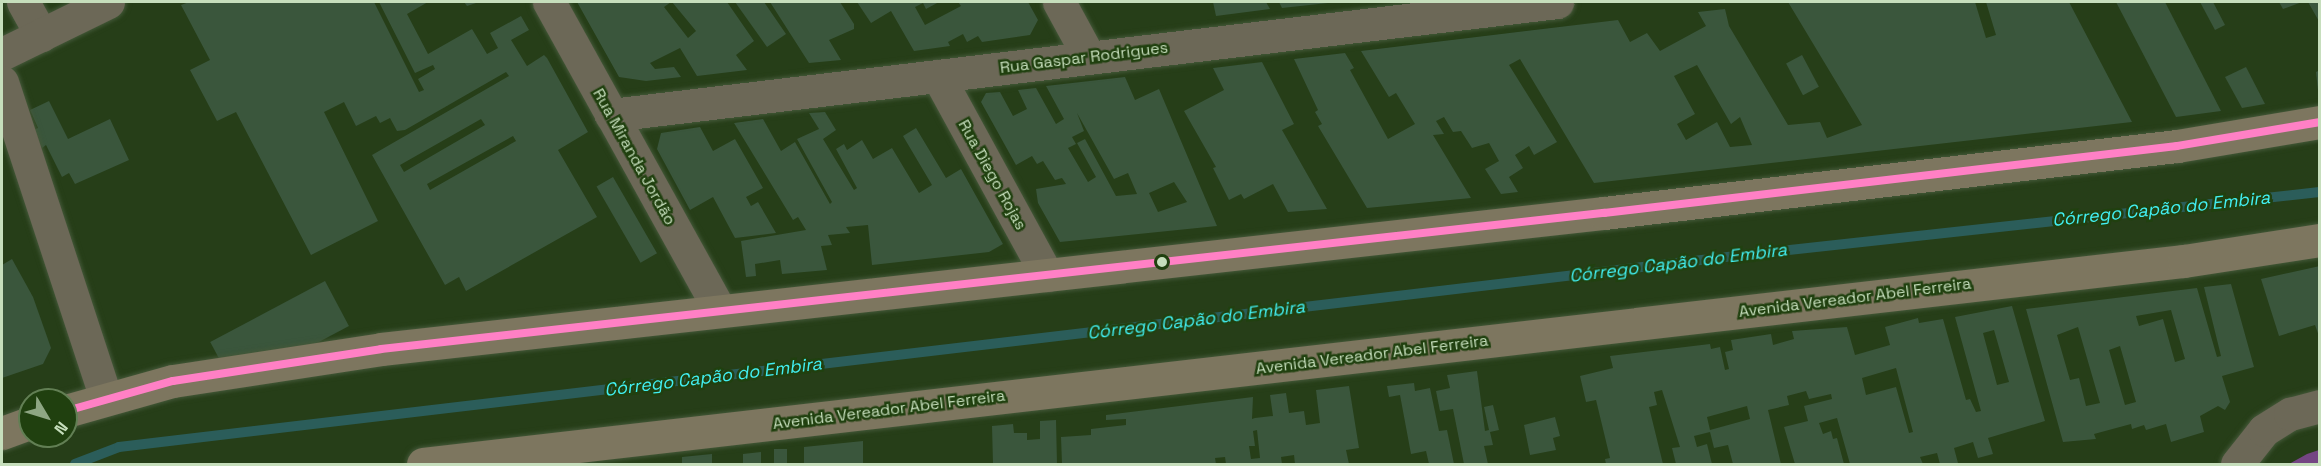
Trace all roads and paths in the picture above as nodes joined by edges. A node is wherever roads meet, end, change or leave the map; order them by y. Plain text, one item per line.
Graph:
1 (22, 2) edge
2 (108, 2) edge
3 (549, 2) edge
4 (1059, 2) edge
5 (1557, 2) edge
6 (41, 35) junction
7 (2, 54) edge
8 (1089, 57) junction
9 (938, 75) junction
10 (2, 82) edge
11 (611, 115) junction
12 (2319, 122) edge
13 (2319, 240) edge
14 (1047, 275) junction
15 (720, 311) junction
16 (106, 398) junction
17 (2319, 406) edge
18 (78, 407) edge
19 (18, 427) edge
20 (2, 433) edge
21 (423, 465) edge
22 (2237, 465) edge

1 - 6 street
2 - 6 street
3 - 11 street, Rua Miranda Jordão
4 - 8 street
5 - 8 street, Rua Gaspar Rodrigues
6 - 7 street
8 - 9 street, Rua Gaspar Rodrigues
9 - 11 street, Rua Gaspar Rodrigues
9 - 14 street, Rua Diego Rojas
10 - 16 street
11 - 15 street, Rua Miranda Jordão
12 - 14 main road
13 - 21 main road, Avenida Vereador Abel Ferreira
14 - 15 main road
15 - 16 main road
16 - 18 main road
17 - 22 street
19 - 20 main road

